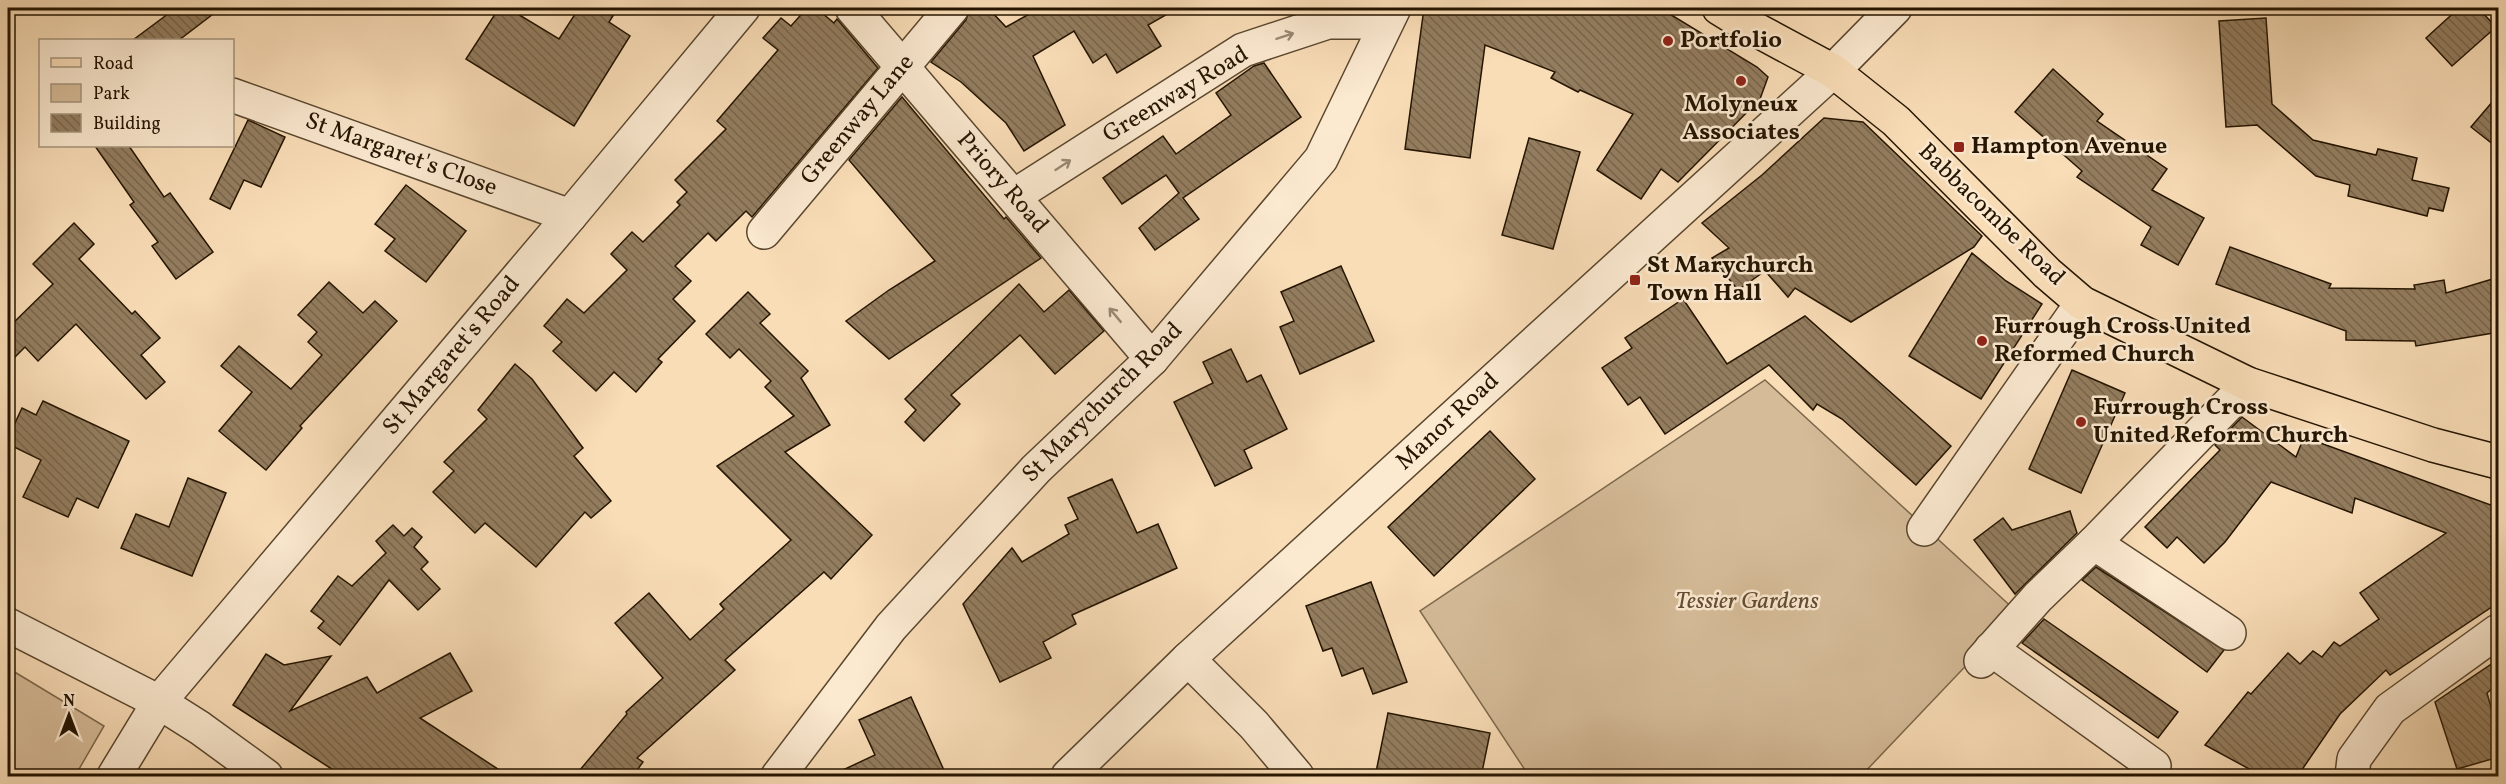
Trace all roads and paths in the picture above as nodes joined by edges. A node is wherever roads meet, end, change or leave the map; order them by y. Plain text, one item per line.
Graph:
1 (742, 8) edge
2 (852, 8) edge
3 (952, 8) edge
4 (1719, 8) edge
5 (1894, 8) edge
6 (1390, 15) edge
7 (902, 67) junction
8 (1833, 71) junction
9 (234, 95) edge
10 (1014, 196) junction
11 (570, 216) junction
12 (764, 232) dead end
13 (2082, 303) junction
14 (1152, 359) junction
15 (2247, 384) junction
16 (2499, 462) edge
17 (1924, 530) dead end
18 (2094, 543) junction
19 (8, 625) edge
20 (2499, 631) edge
21 (2229, 633) dead end
22 (1188, 659) junction
23 (159, 702) junction
24 (2154, 766) dead end
25 (114, 777) edge
26 (266, 777) edge
27 (778, 777) edge
28 (1068, 777) edge
29 (1297, 777) edge
30 (2352, 777) edge

1 - 11 street, St Margaret's Road
2 - 7 street, Priory Road
3 - 7 street, Greenway Lane
4 - 8 main road, Babbacombe Road
5 - 8 street
10 -> 6 street, Greenway Road
6 - 14 street, St Marychurch Road
7 - 10 street, Priory Road
7 - 12 street, Greenway Lane
8 - 13 main road, Babbacombe Road
8 - 22 street, Manor Road
9 - 11 street, St Margaret's Close
14 -> 10 street, Priory Road
11 - 23 street, St Margaret's Road
13 - 15 main road, Babbacombe Road
13 - 17 street
14 - 27 street, St Marychurch Road
15 - 16 main road, Babbacombe Road
15 - 18 street
18 - 21 street
18 - 24 street
19 - 23 street
20 - 30 street
22 - 28 street, Manor Road
22 - 29 street
23 - 25 street, St Margaret's Road
23 - 26 street

